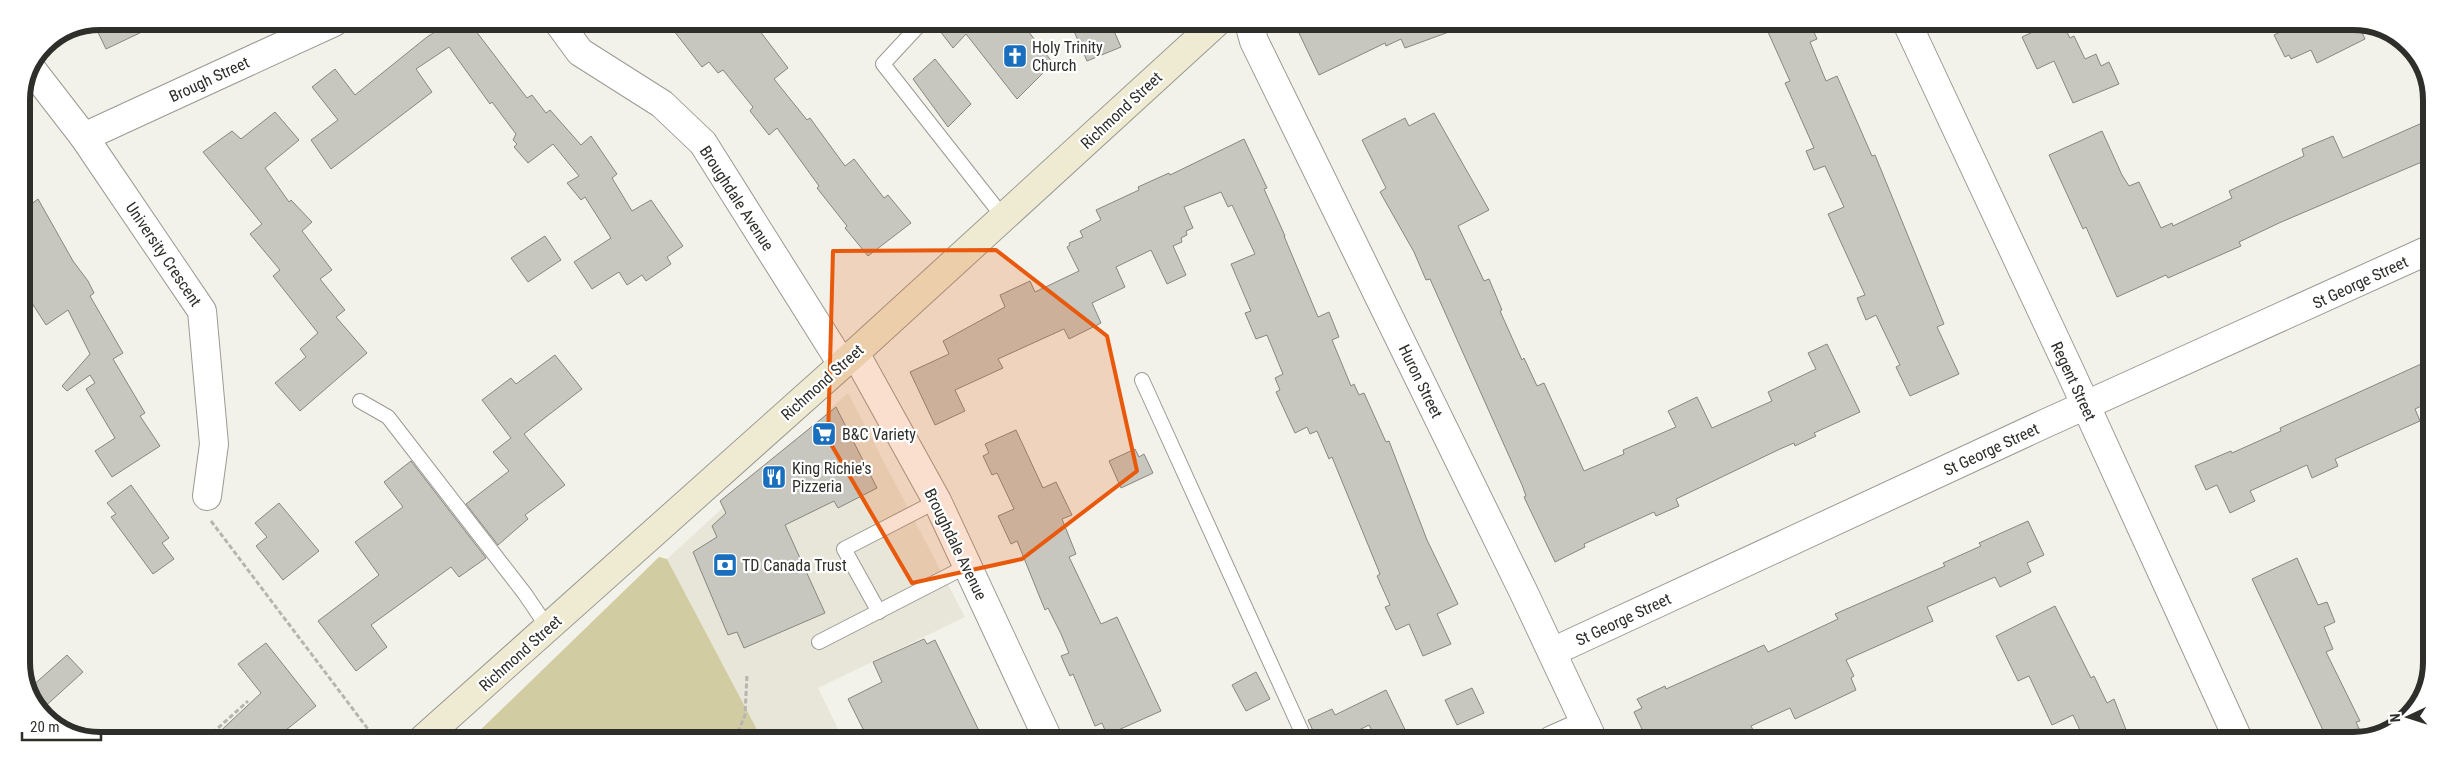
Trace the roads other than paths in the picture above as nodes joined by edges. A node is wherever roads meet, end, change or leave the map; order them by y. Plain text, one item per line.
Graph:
1 (317, 30) edge
2 (564, 30) edge
3 (915, 30) edge
4 (1208, 30) edge
5 (1251, 30) edge
6 (1911, 30) edge
7 (35, 73) edge
8 (84, 137) junction
9 (1004, 218) junction
10 (2423, 253) edge
11 (849, 358) junction
12 (1142, 380) dead end
13 (360, 401) dead end
14 (2086, 407) junction
15 (207, 496) road end
16 (937, 501) junction
17 (967, 566) junction
18 (878, 612) junction
19 (548, 628) junction
20 (819, 642) dead end
21 (1552, 652) junction
22 (431, 732) edge
23 (1045, 732) edge
24 (1301, 732) edge
25 (1590, 732) edge
26 (2235, 732) edge

1 - 8 street, Brough Street
2 - 11 street, Broughdale Avenue
3 - 9 lane
4 - 9 main road, Richmond Street
5 - 21 street, Huron Street
6 - 14 street, Regent Street
7 - 8 street, University Crescent
8 - 15 street, University Crescent
9 - 11 main road, Richmond Street
10 - 14 street, St George Street
11 - 16 street, Broughdale Avenue
11 - 19 main road, Richmond Street
12 - 24 lane
13 - 19 lane
14 - 21 street, St George Street
14 - 26 street, Regent Street
16 - 17 street, Broughdale Avenue
16 - 18 lane
17 - 18 lane
17 - 23 street, Broughdale Avenue
18 - 20 lane
19 - 22 main road, Richmond Street
21 - 25 street, Huron Street

